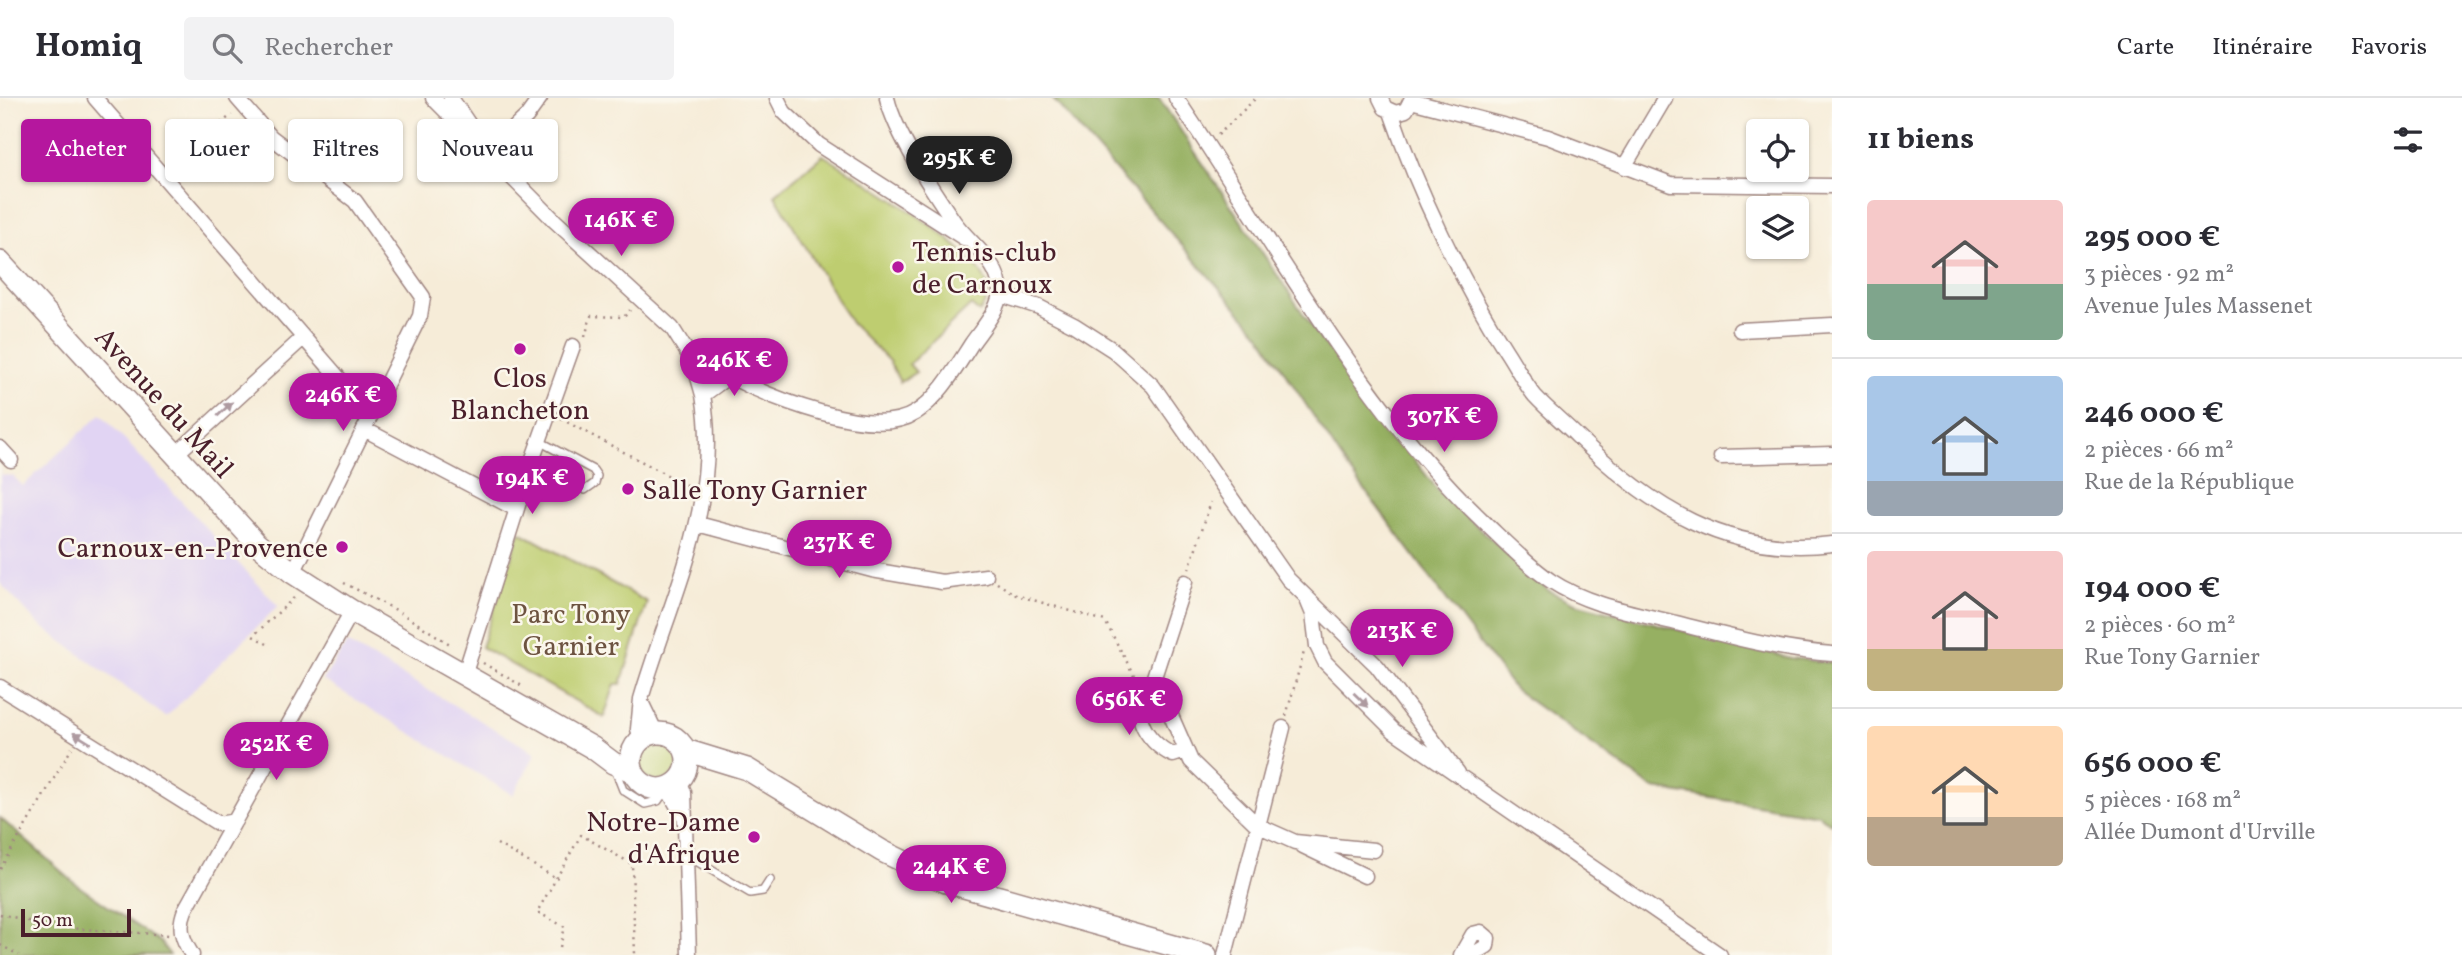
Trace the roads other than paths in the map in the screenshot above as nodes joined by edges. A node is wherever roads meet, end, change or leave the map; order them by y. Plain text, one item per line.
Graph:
1 (95, 98) edge
2 (433, 98) edge
3 (451, 98) edge
4 (540, 98) edge
5 (776, 98) edge
6 (887, 98) edge
7 (1176, 98) edge
8 (1380, 98) edge
9 (1665, 98) edge
10 (1412, 100) edge
11 (240, 102) edge
12 (1391, 112) junction
13 (454, 119) edge
14 (465, 119) edge
15 (524, 119) edge
16 (1624, 167) junction
17 (517, 182) edge
18 (1832, 186) edge
19 (972, 243) junction
20 (0, 262) edge
21 (1001, 295) junction
22 (1832, 325) edge
23 (1740, 330) dead end
24 (303, 338) junction
25 (573, 346) road end
26 (684, 346) junction
27 (729, 376) junction
28 (703, 395) junction
29 (371, 415) junction
30 (364, 429) junction
31 (539, 441) junction
32 (0, 448) edge
33 (1832, 454) edge
34 (175, 455) junction
35 (1721, 457) dead end
36 (11, 460) dead end
37 (532, 461) junction
38 (516, 509) junction
39 (698, 524) junction
40 (1832, 544) edge
41 (986, 576) road end
42 (301, 579) junction
43 (1185, 582) road end
44 (1308, 600) junction
45 (352, 611) junction
46 (1832, 654) edge
47 (464, 676) junction
48 (1155, 684) junction
49 (0, 687) edge
50 (1284, 725) road end
51 (644, 739) junction
52 (593, 748) junction
53 (685, 750) junction
54 (1185, 751) junction
55 (728, 764) junction
56 (623, 767) junction
57 (1458, 773) junction
58 (673, 784) junction
59 (1257, 825) junction
60 (222, 830) junction
61 (1295, 842) junction
62 (1374, 850) dead end
63 (685, 855) junction
64 (1365, 876) dead end
65 (770, 880) dead end
66 (192, 955) edge
67 (689, 955) edge
68 (1206, 955) edge
69 (1225, 955) edge
70 (1461, 955) edge
71 (1472, 955) edge
72 (1720, 955) edge

1 - 24 street
2 - 13 street
3 - 14 street
4 - 15 street
5 - 19 street
6 - 19 street
7 - 46 street
8 - 12 street
9 - 16 street
10 - 12 street
10 - 16 street
11 - 29 street
12 - 40 street
16 - 18 street
17 - 26 street
19 - 21 street
20 - 34 main road, Avenue du Mail
21 - 27 street
21 - 44 street
22 - 23 street
24 - 29 street
34 -> 24 street
25 - 31 street
26 - 27 lane
26 - 28 street
27 - 28 street
28 - 39 street
29 - 30 street
30 - 38 street
30 - 42 street
31 - 37 street
31 - 37 lane
32 - 36 street
33 - 35 street
34 - 42 main road, Avenue du Mail
37 - 38 street
38 - 47 street
39 - 41 street
39 - 51 street
42 - 45 main road, Avenue du Mail
43 - 48 street
44 - 57 street
44 -> 57 street
45 - 47 main road, Avenue du Mail
45 - 60 street
47 - 52 main road, Avenue du Mail
48 - 54 street
48 - 54 street
60 -> 49 street
50 - 59 street
51 - 52 main road
51 - 53 main road
51 - 56 main road
52 - 56 main road, Avenue du Mail
53 - 55 main road
53 - 58 main road
54 - 59 street
55 - 58 main road
55 - 68 main road
56 - 58 main road
57 - 72 street
58 - 63 street
59 - 61 street
59 - 69 street
60 - 66 street
61 - 62 street
61 - 64 street
63 - 65 lane
63 - 67 street
70 - 71 street

